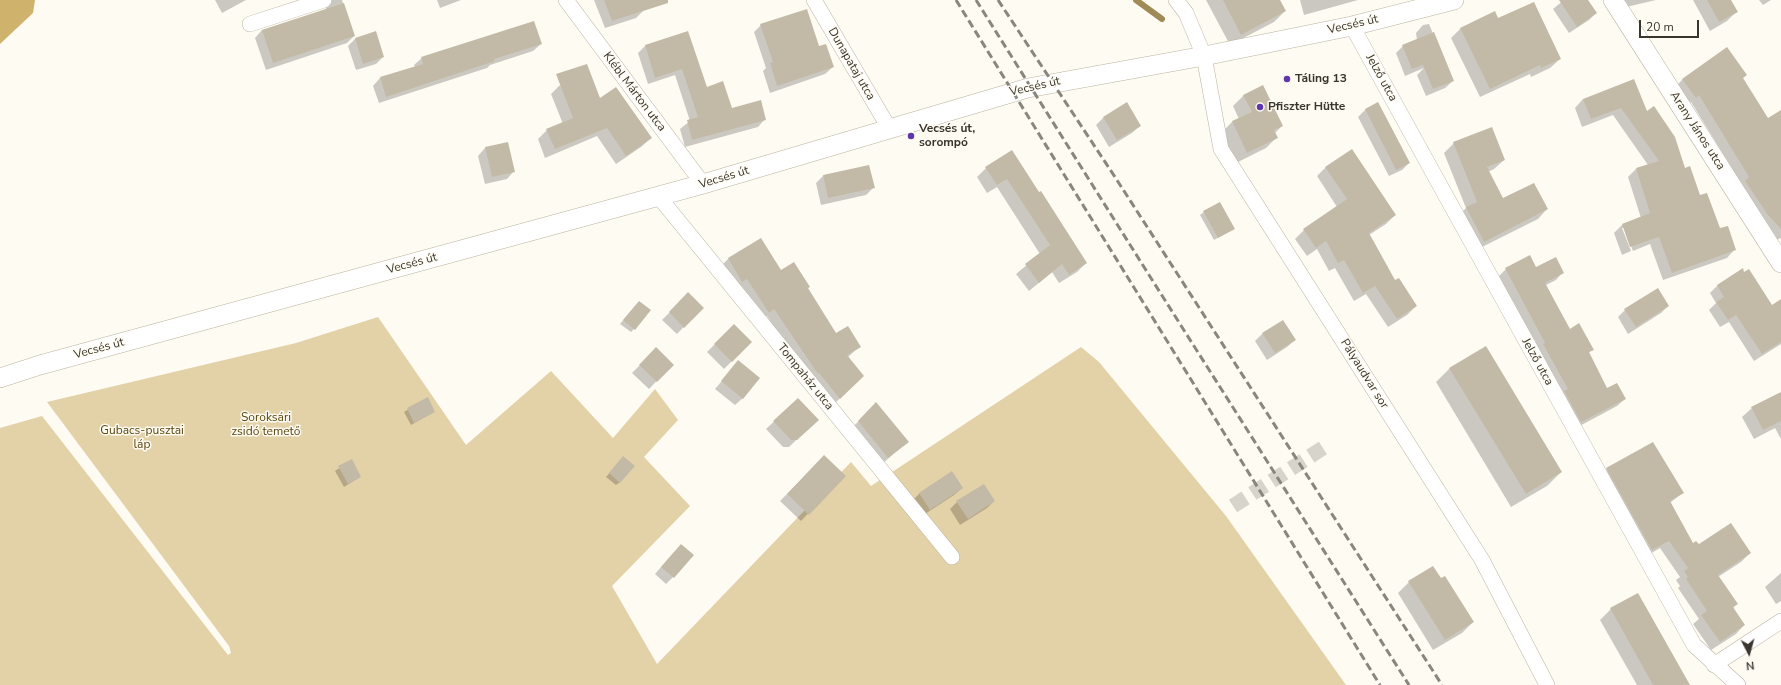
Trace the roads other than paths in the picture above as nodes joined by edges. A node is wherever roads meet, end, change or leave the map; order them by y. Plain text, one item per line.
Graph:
1 (324, 0) edge
2 (566, 0) edge
3 (814, 0) edge
4 (1176, 0) edge
5 (1454, 0) edge
6 (1613, 0) edge
7 (250, 24) dead end
8 (1352, 26) junction
9 (1204, 56) junction
10 (889, 128) junction
11 (703, 184) junction
12 (659, 197) junction
13 (1781, 263) edge
14 (0, 378) edge
15 (952, 557) dead end
16 (1781, 621) edge
17 (1714, 664) junction
18 (1547, 685) edge
19 (1738, 685) edge

1 - 7 street
2 - 11 street, Klébl Márton utca
3 - 10 street, Dunapataj utca
4 - 9 street, Pályaudvar sor
5 - 8 street, Vecsés út
6 - 13 street, Arany János utca
8 - 9 street, Vecsés út
8 - 17 street, Jelző utca
9 - 10 street, Vecsés út
9 - 18 street, Pályaudvar sor
10 - 11 street, Vecsés út
11 - 12 street, Vecsés út
12 - 14 street, Vecsés út
12 - 15 street, Tompaház utca
16 - 17 street
17 - 19 street, Jelző utca

